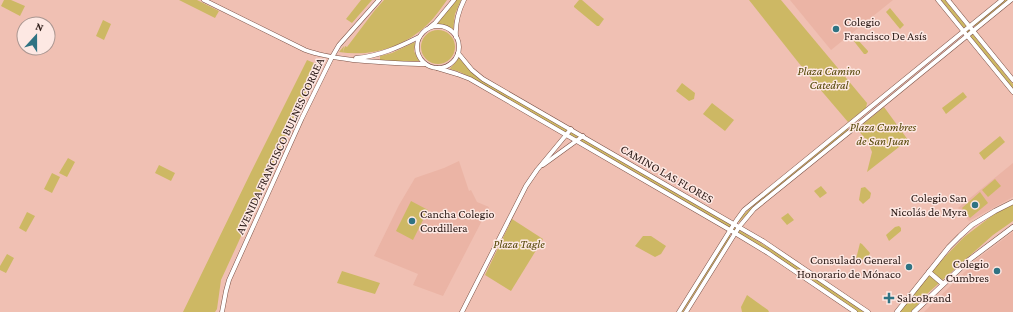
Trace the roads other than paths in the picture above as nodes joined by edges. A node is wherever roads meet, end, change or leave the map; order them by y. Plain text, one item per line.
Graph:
1 (204, 0) edge
2 (378, 0) edge
3 (454, 0) edge
4 (464, 0) edge
5 (938, 0) edge
6 (948, 0) edge
7 (1002, 0) edge
8 (1010, 0) edge
9 (969, 26) junction
10 (428, 29) junction
11 (963, 31) junction
12 (973, 31) junction
13 (967, 36) junction
14 (420, 37) junction
15 (456, 38) junction
16 (458, 53) junction
17 (332, 57) junction
18 (346, 59) junction
19 (425, 64) junction
20 (437, 68) junction
21 (1013, 80) edge
22 (1013, 92) edge
23 (571, 129) junction
24 (566, 135) junction
25 (583, 136) junction
26 (577, 142) junction
27 (539, 168) junction
28 (1013, 202) edge
29 (734, 224) junction
30 (739, 227) junction
31 (1013, 227) edge
32 (730, 230) junction
33 (735, 233) junction
34 (930, 272) junction
35 (943, 284) junction
36 (222, 312) edge
37 (462, 312) edge
38 (679, 312) edge
39 (686, 312) edge
40 (855, 312) edge
41 (868, 312) edge
42 (897, 312) edge
43 (914, 312) edge

1 - 17 street
2 - 17 street, AVENIDA FRANCISCO BULNES CORREA
3 - 10 street
4 - 15 street
5 - 11 street
6 - 9 street
7 - 9 street
8 - 12 street
9 - 11 street
9 - 12 street
10 - 14 street
10 - 15 street
11 - 13 street
11 - 29 street
12 - 13 street
12 - 21 street
13 - 22 street
13 - 30 street
14 - 18 street
14 - 19 street
15 - 16 street
16 - 20 street
16 - 23 street, CAMINO LAS FLORES
17 - 18 street
17 - 36 street, AVENIDA FRANCISCO BULNES CORREA
18 - 19 street
19 - 20 street
20 - 24 street, CAMINO LAS FLORES
23 - 24 street
23 - 25 street, CAMINO LAS FLORES
24 - 26 street, CAMINO LAS FLORES
24 - 27 street
25 - 26 street
25 - 29 street, CAMINO LAS FLORES
26 - 27 street
26 - 32 street, CAMINO LAS FLORES
27 - 37 street
28 - 34 main road
29 - 30 street, CAMINO LAS FLORES
29 - 32 street
30 - 33 street
30 - 41 street, CAMINO LAS FLORES
31 - 35 main road
32 - 33 street, CAMINO LAS FLORES
32 - 38 street
33 - 39 street
33 - 40 street, CAMINO LAS FLORES
34 - 35 main road
34 - 42 main road
35 - 43 main road

